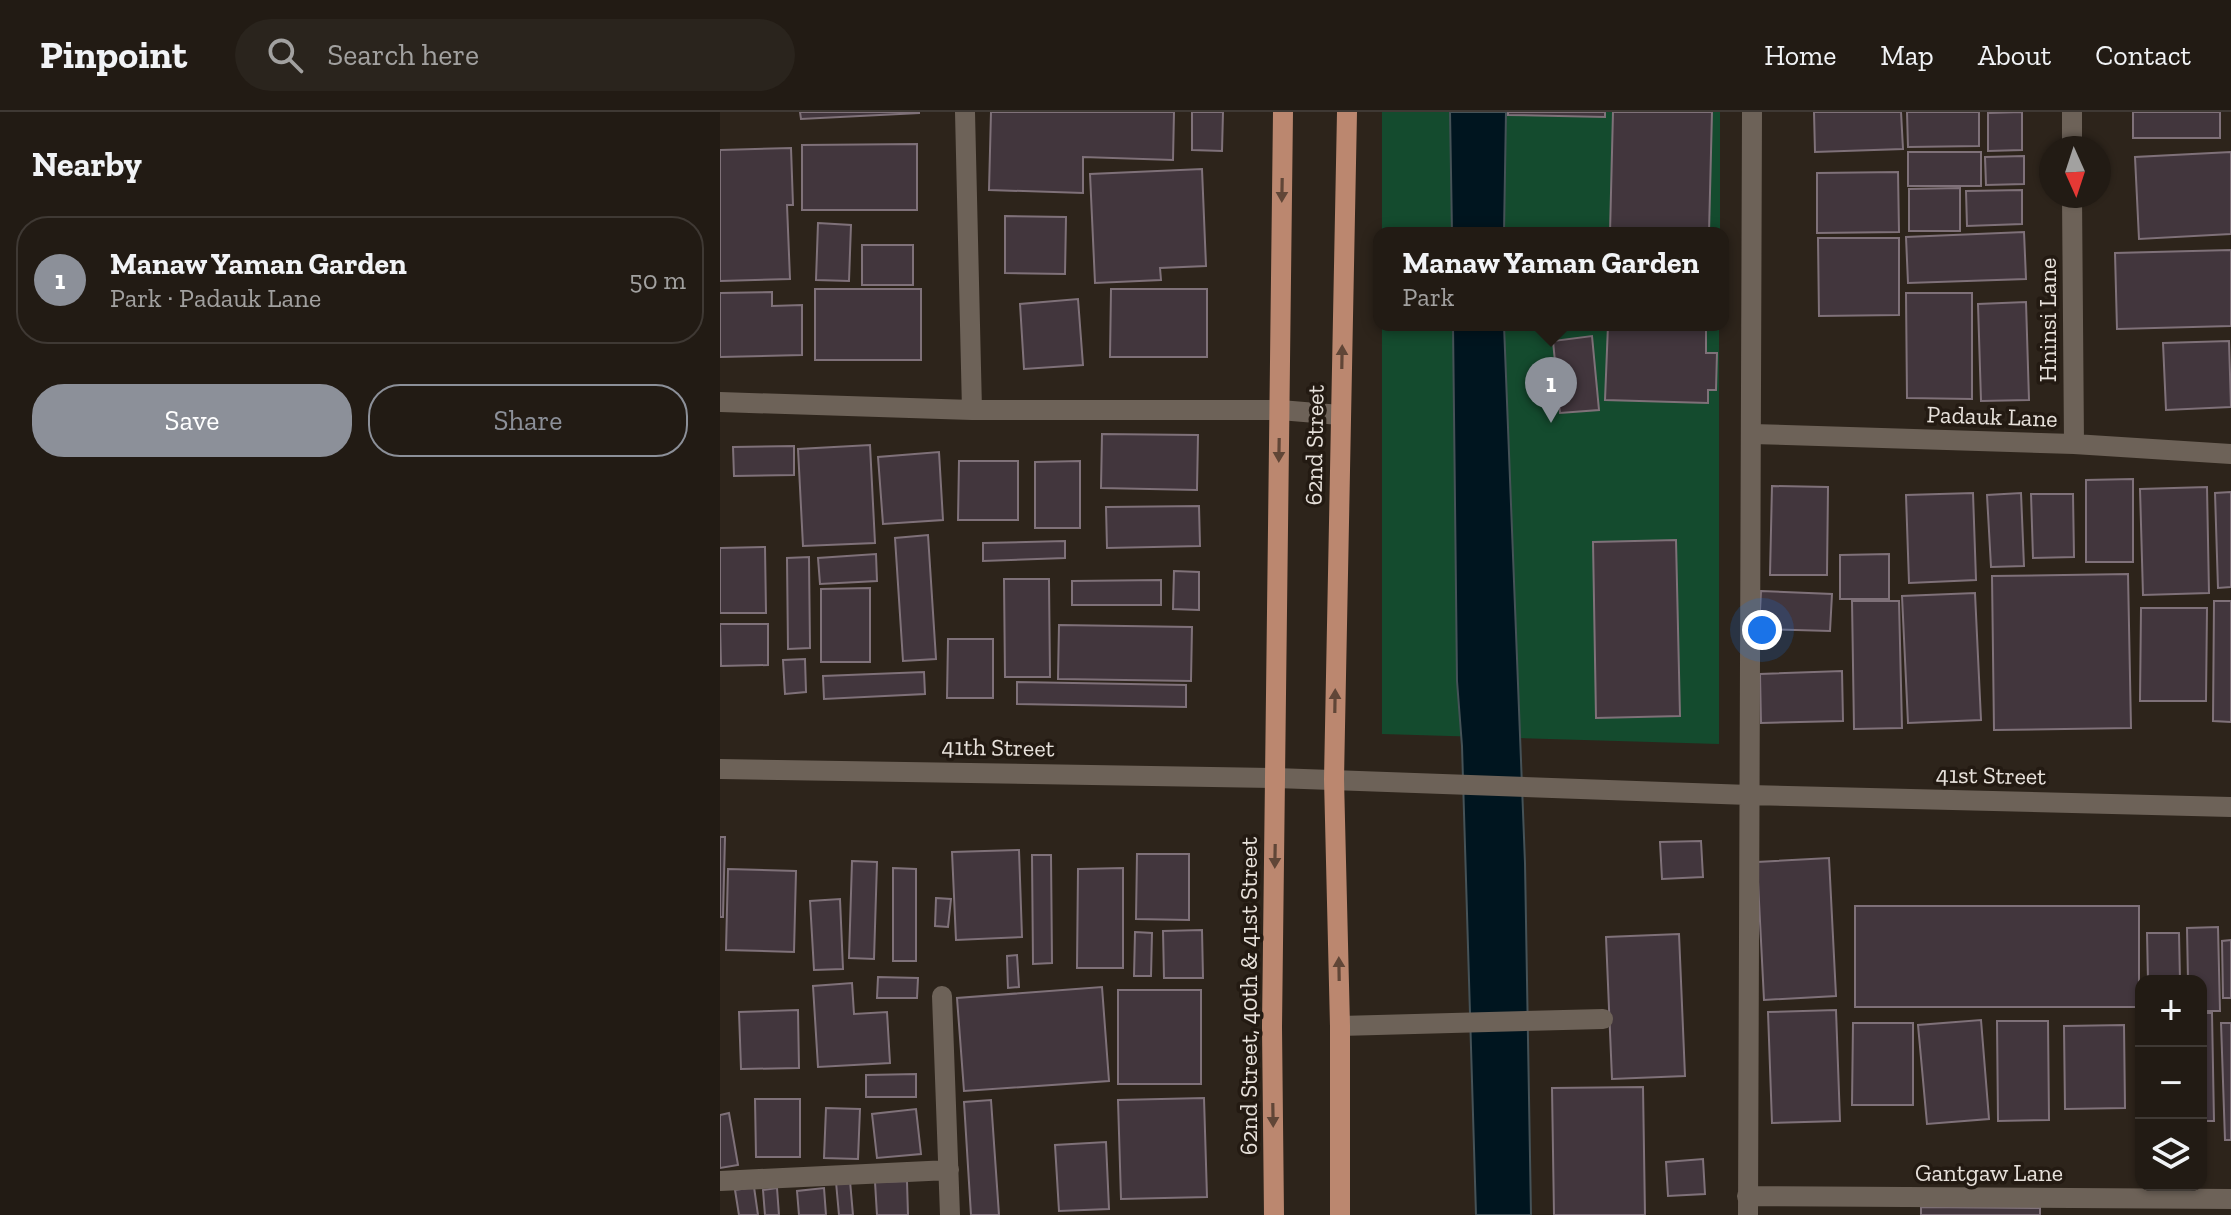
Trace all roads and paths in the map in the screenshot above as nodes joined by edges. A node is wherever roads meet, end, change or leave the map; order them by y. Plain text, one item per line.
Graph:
1 (965, 112) edge
2 (1283, 112) edge
3 (1347, 112) edge
4 (1752, 112) edge
5 (2072, 112) edge
6 (2072, 136) edge
7 (2072, 208) edge
8 (720, 402) edge
9 (972, 410) junction
10 (1280, 410) junction
11 (1340, 415) junction
12 (1752, 434) junction
13 (2074, 444) junction
14 (2231, 454) edge
15 (720, 769) edge
16 (1276, 778) junction
17 (1334, 779) junction
18 (1531, 787) joint
19 (1749, 795) junction
20 (2231, 807) edge
21 (942, 996) dead end
22 (1603, 1019) dead end
23 (1340, 1026) junction
24 (949, 1170) junction
25 (720, 1181) edge
26 (2231, 1199) edge
27 (1748, 1206) edge
28 (2084, 1207) edge
29 (950, 1215) edge
30 (1274, 1215) edge
31 (1340, 1215) edge

1 - 9 street
2 -> 10 main road, 62nd Street
11 -> 3 main road, 62nd Street
4 - 12 street
5 - 6 street
7 - 13 street, Hninsi Lane
8 - 9 street
9 - 10 street
10 - 11 street
10 -> 16 main road, 62nd Street
17 -> 11 main road, 62nd Street
12 - 13 street, Padauk Lane
12 - 19 street
13 - 14 street, Padauk Lane
15 - 16 street, 41th Street
16 - 17 street, 41th Street
16 -> 30 main road, 62nd Street, 40th & 41st Street
17 - 18 street, 41th Street
23 -> 17 main road
18 - 19 street, 41st Street
19 - 20 street, 41st Street
19 - 27 street
21 - 24 street
22 - 23 street
23 - 31 main road
24 - 25 street
24 - 29 street
26 - 28 street, Gantgaw Lane
27 - 28 street, Gantgaw Lane

